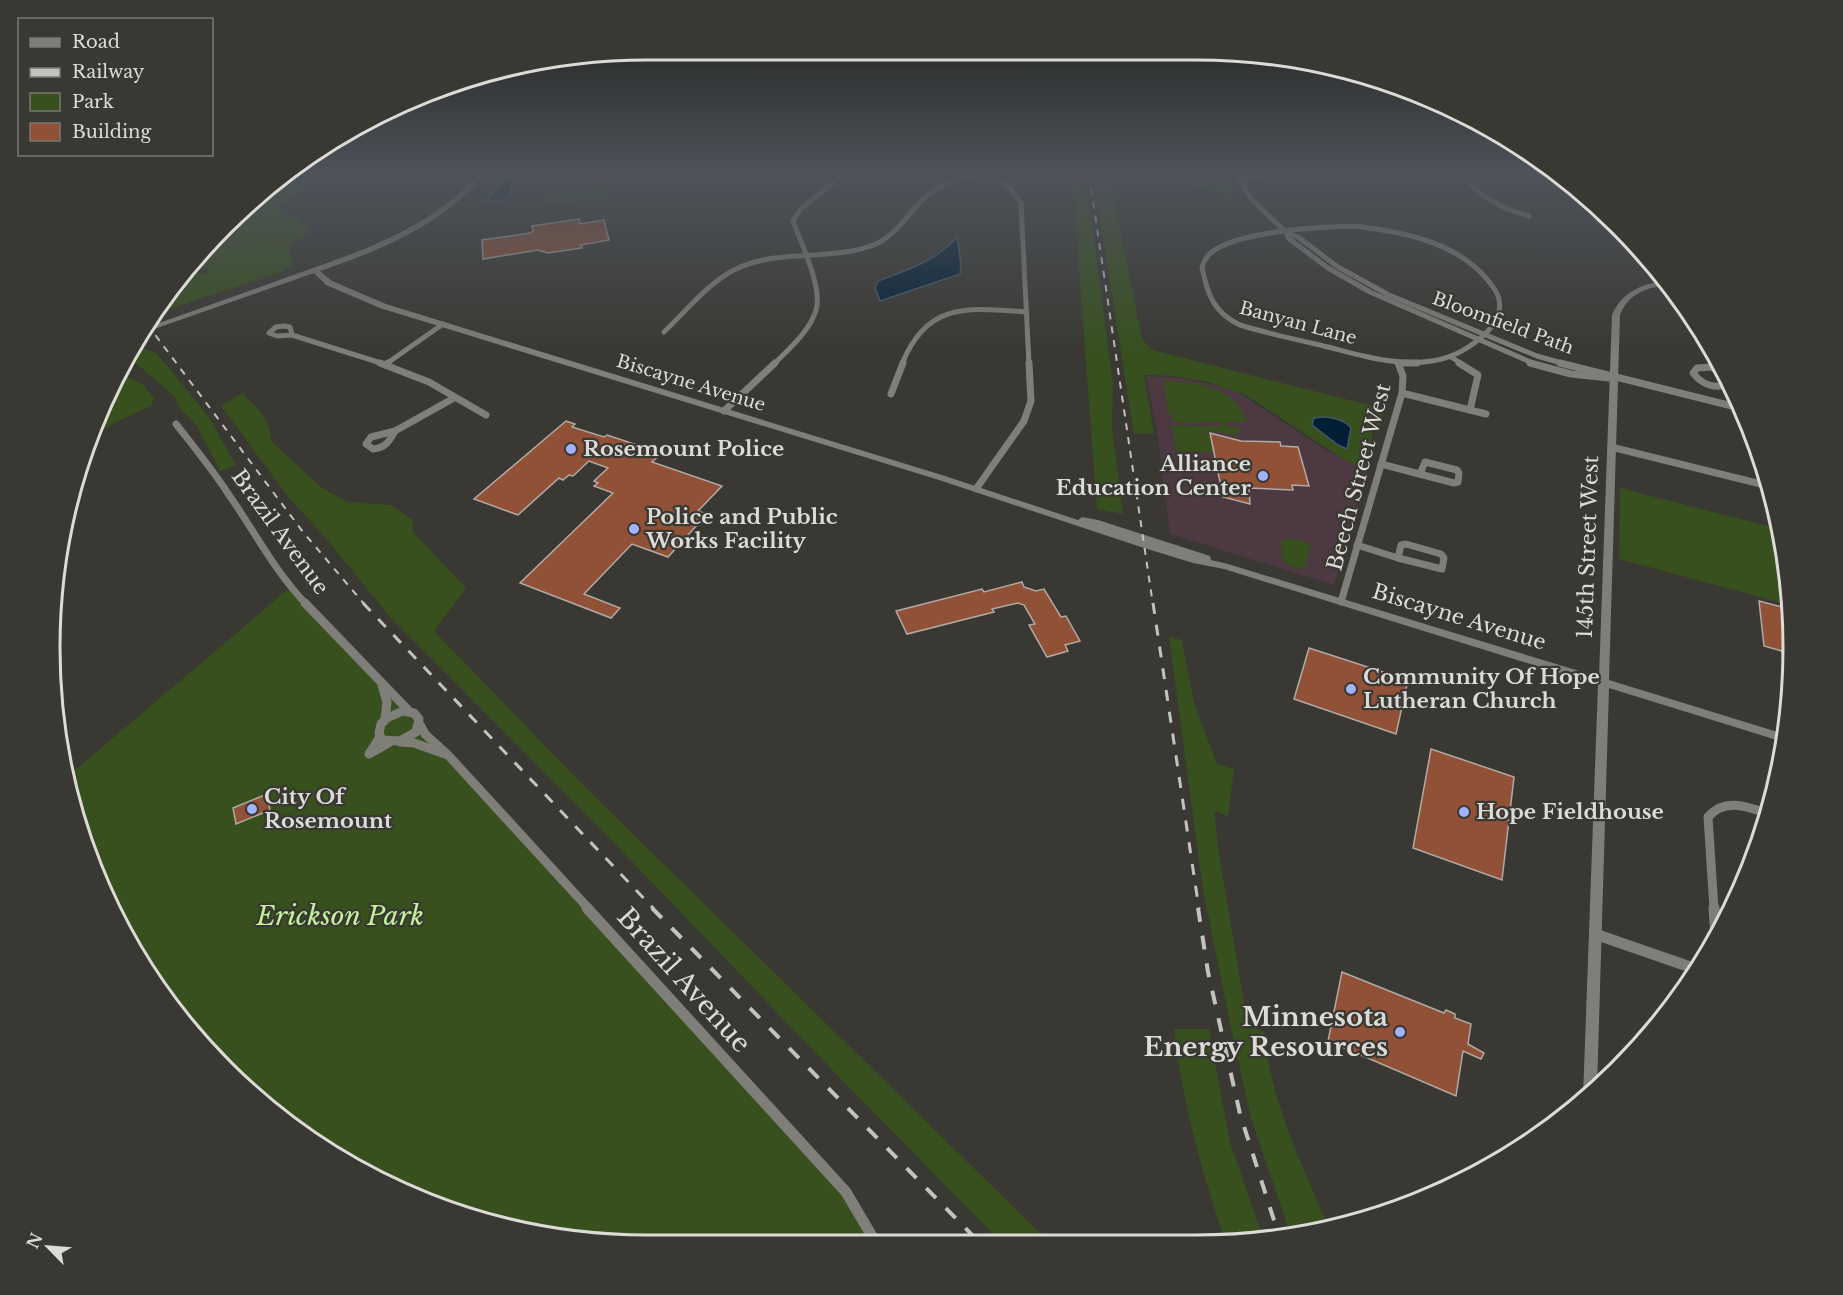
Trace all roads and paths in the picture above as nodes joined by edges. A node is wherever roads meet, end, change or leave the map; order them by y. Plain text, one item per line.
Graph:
1 (399, 234) edge
2 (798, 234) edge
3 (893, 234) edge
4 (1023, 234) edge
5 (1279, 234) edge
6 (1287, 234) edge
7 (1291, 234) edge
8 (1400, 234) edge
9 (805, 256) junction
10 (314, 270) junction
11 (1658, 285) edge
12 (1027, 312) junction
13 (443, 324) junction
14 (155, 327) edge
15 (664, 332) dead end
16 (292, 335) dead end
17 (1483, 335) junction
18 (1477, 340) junction
19 (1451, 357) junction
20 (1398, 362) junction
21 (385, 365) junction
22 (1711, 367) edge
23 (1614, 378) junction
24 (1720, 385) edge
25 (1710, 386) junction
26 (1402, 393) junction
27 (891, 394) dead end
28 (454, 398) junction
29 (1712, 402) junction
30 (1730, 406) edge
31 (1470, 410) junction
32 (724, 411) junction
33 (1486, 414) dead end
34 (486, 415) dead end
35 (176, 424) dead end
36 (395, 431) dead end
37 (1611, 447) junction
38 (1381, 464) junction
39 (1420, 474) junction
40 (1760, 484) edge
41 (976, 489) junction
42 (1357, 545) junction
43 (1398, 558) junction
44 (1341, 602) junction
45 (1604, 683) junction
46 (382, 685) junction
47 (409, 711) junction
48 (385, 719) junction
49 (419, 723) junction
50 (1776, 736) edge
51 (380, 737) junction
52 (395, 742) junction
53 (448, 755) junction
54 (1760, 811) edge
55 (1715, 920) edge
56 (1594, 934) junction
57 (1689, 966) edge
58 (1590, 1082) edge
59 (871, 1235) edge

1 - 10 street
2 - 9 street
3 - 9 street
4 - 12 street
5 - 20 street, Banyan Lane
6 - 18 street, Bloomfield Path
7 - 17 street, Bloomfield Path
8 - 17 street, Banyan Lane
9 - 15 street
9 - 32 street
10 - 13 street, Biscayne Avenue
10 - 14 street
11 - 23 street, 145th Street West
12 - 27 street
12 - 41 street
13 - 21 street
13 - 32 street, Biscayne Avenue
16 - 21 street
17 - 18 street, Banyan Lane
17 - 23 street, Bloomfield Path
18 - 19 street, Banyan Lane
18 - 23 street, Bloomfield Path
19 - 20 street, Banyan Lane
19 - 31 street
20 - 26 street, Beech Street West
21 - 28 street
22 - 25 street
23 - 29 street
23 - 37 street, 145th Street West
24 - 25 street
25 - 29 street
26 - 31 street
26 - 38 street, Beech Street West
28 - 34 street
28 - 36 street
29 - 30 street
31 - 33 street
32 - 41 street, Biscayne Avenue
35 - 46 street, Brazil Avenue
37 - 40 street
37 - 45 street, 145th Street West
38 - 39 street
38 - 42 street, Beech Street West
39 - 39 street
41 - 44 street, Biscayne Avenue
42 - 43 street
42 - 44 street, Beech Street West
43 - 43 street
44 - 45 street, Biscayne Avenue
45 - 50 street, Biscayne Avenue
45 - 56 street, 145th Street West
46 - 47 street, Brazil Avenue
46 - 48 street
47 - 48 street
47 - 49 street, Brazil Avenue
48 - 51 street
49 - 52 street
49 - 53 street, Brazil Avenue
51 - 52 street, Brazil Avenue
51 - 52 street
52 - 53 street, Brazil Avenue
53 - 59 street, Brazil Avenue
54 - 55 street
56 - 57 street
56 - 58 street, 145th Street West

